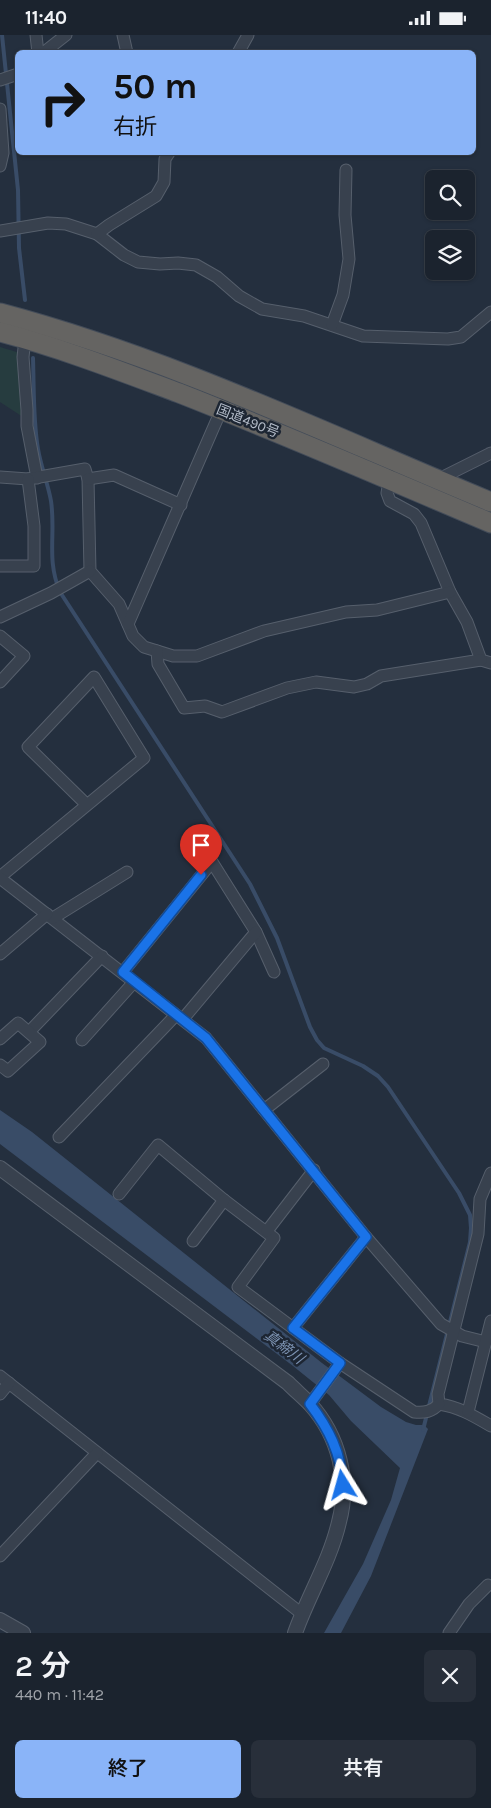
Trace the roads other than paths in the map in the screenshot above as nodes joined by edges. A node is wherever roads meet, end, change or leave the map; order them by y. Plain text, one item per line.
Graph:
1 (36, 35) edge
2 (66, 35) edge
3 (124, 35) edge
4 (248, 35) edge
5 (38, 50) edge
6 (47, 50) edge
7 (126, 50) edge
8 (240, 50) edge
9 (15, 75) edge
10 (0, 80) edge
11 (0, 109) edge
12 (163, 155) edge
13 (0, 166) edge
14 (346, 170) dead end
15 (0, 231) edge
16 (97, 234) junction
17 (491, 312) edge
18 (0, 313) edge
19 (332, 325) junction
20 (0, 332) edge
21 (25, 339) junction
22 (229, 392) junction
23 (221, 410) junction
24 (491, 453) edge
25 (394, 461) junction
26 (0, 477) edge
27 (32, 478) junction
28 (88, 479) junction
29 (389, 480) junction
30 (437, 480) junction
31 (491, 503) edge
32 (181, 505) junction
33 (491, 523) edge
34 (0, 566) edge
35 (90, 571) junction
36 (450, 592) junction
37 (0, 617) edge
38 (128, 624) junction
39 (0, 636) edge
40 (157, 651) junction
41 (486, 661) edge
42 (0, 681) edge
43 (87, 805) junction
44 (127, 872) dead end
45 (0, 877) edge
46 (50, 916) junction
47 (256, 933) junction
48 (0, 954) edge
49 (102, 956) junction
50 (123, 972) junction
51 (274, 972) dead end
52 (134, 983) junction
53 (180, 1017) junction
54 (29, 1032) junction
55 (0, 1039) edge
56 (82, 1040) dead end
57 (323, 1064) dead end
58 (0, 1065) edge
59 (264, 1110) junction
60 (59, 1137) dead end
61 (0, 1168) edge
62 (314, 1170) junction
63 (491, 1173) edge
64 (119, 1194) dead end
65 (224, 1200) junction
66 (267, 1231) junction
67 (366, 1237) junction
68 (193, 1241) dead end
69 (491, 1321) edge
70 (293, 1328) junction
71 (454, 1331) junction
72 (486, 1343) junction
73 (339, 1365) junction
74 (0, 1375) edge
75 (10, 1383) junction
76 (0, 1394) edge
77 (314, 1399) junction
78 (436, 1407) junction
79 (468, 1412) junction
80 (491, 1426) edge
81 (97, 1453) junction
82 (0, 1556) edge
83 (488, 1585) dead end
84 (302, 1614) junction
85 (0, 1620) edge
86 (23, 1633) edge
87 (295, 1633) edge
88 (449, 1633) edge

1 - 5 street
2 - 6 street
3 - 7 street
4 - 8 street
9 - 10 street
11 - 13 street
12 - 16 street
14 - 19 street
15 - 16 street
16 - 19 street
17 - 19 street
18 - 22 highway, 国道490号
20 - 21 highway, 国道490号
21 - 23 highway, 国道490号
21 - 27 street
22 - 23 street
22 - 25 highway, 国道490号
23 - 29 highway, 国道490号
23 - 32 street
24 - 30 street
25 - 29 street
25 - 30 highway, 国道490号
26 - 27 street
27 - 28 street
27 - 34 street
28 - 32 street
28 - 35 street
29 - 33 highway, 国道490号
29 - 36 street
30 - 31 highway, 国道490号
32 - 38 street
35 - 37 street
35 - 38 street
36 - 40 street
36 - 41 street
38 - 40 street
39 - 42 street
40 - 41 street
43 - 43 street
43 - 45 street
44 - 46 street
45 - 46 street
46 - 48 street
46 - 49 street
47 - 50 street
47 - 51 street
47 - 53 street
49 - 50 street
49 - 54 street
50 - 52 street
52 - 53 street
52 - 56 street
53 - 59 street
53 - 60 street
54 - 55 street
54 - 58 street
57 - 59 street
59 - 62 street
61 - 77 street
62 - 66 street
62 - 67 street
63 - 71 street
64 - 65 street
65 - 66 street
65 - 68 street
66 - 70 street
67 - 70 street
67 - 71 street
69 - 72 street
70 - 73 street
71 - 72 street
71 - 78 street
72 - 79 street
73 - 77 street
73 - 78 street
74 - 75 street
75 - 76 street
75 - 81 street
77 - 84 street
78 - 79 street
79 - 80 street
81 - 82 street
81 - 84 street
83 - 88 street
84 - 87 street
85 - 86 street

